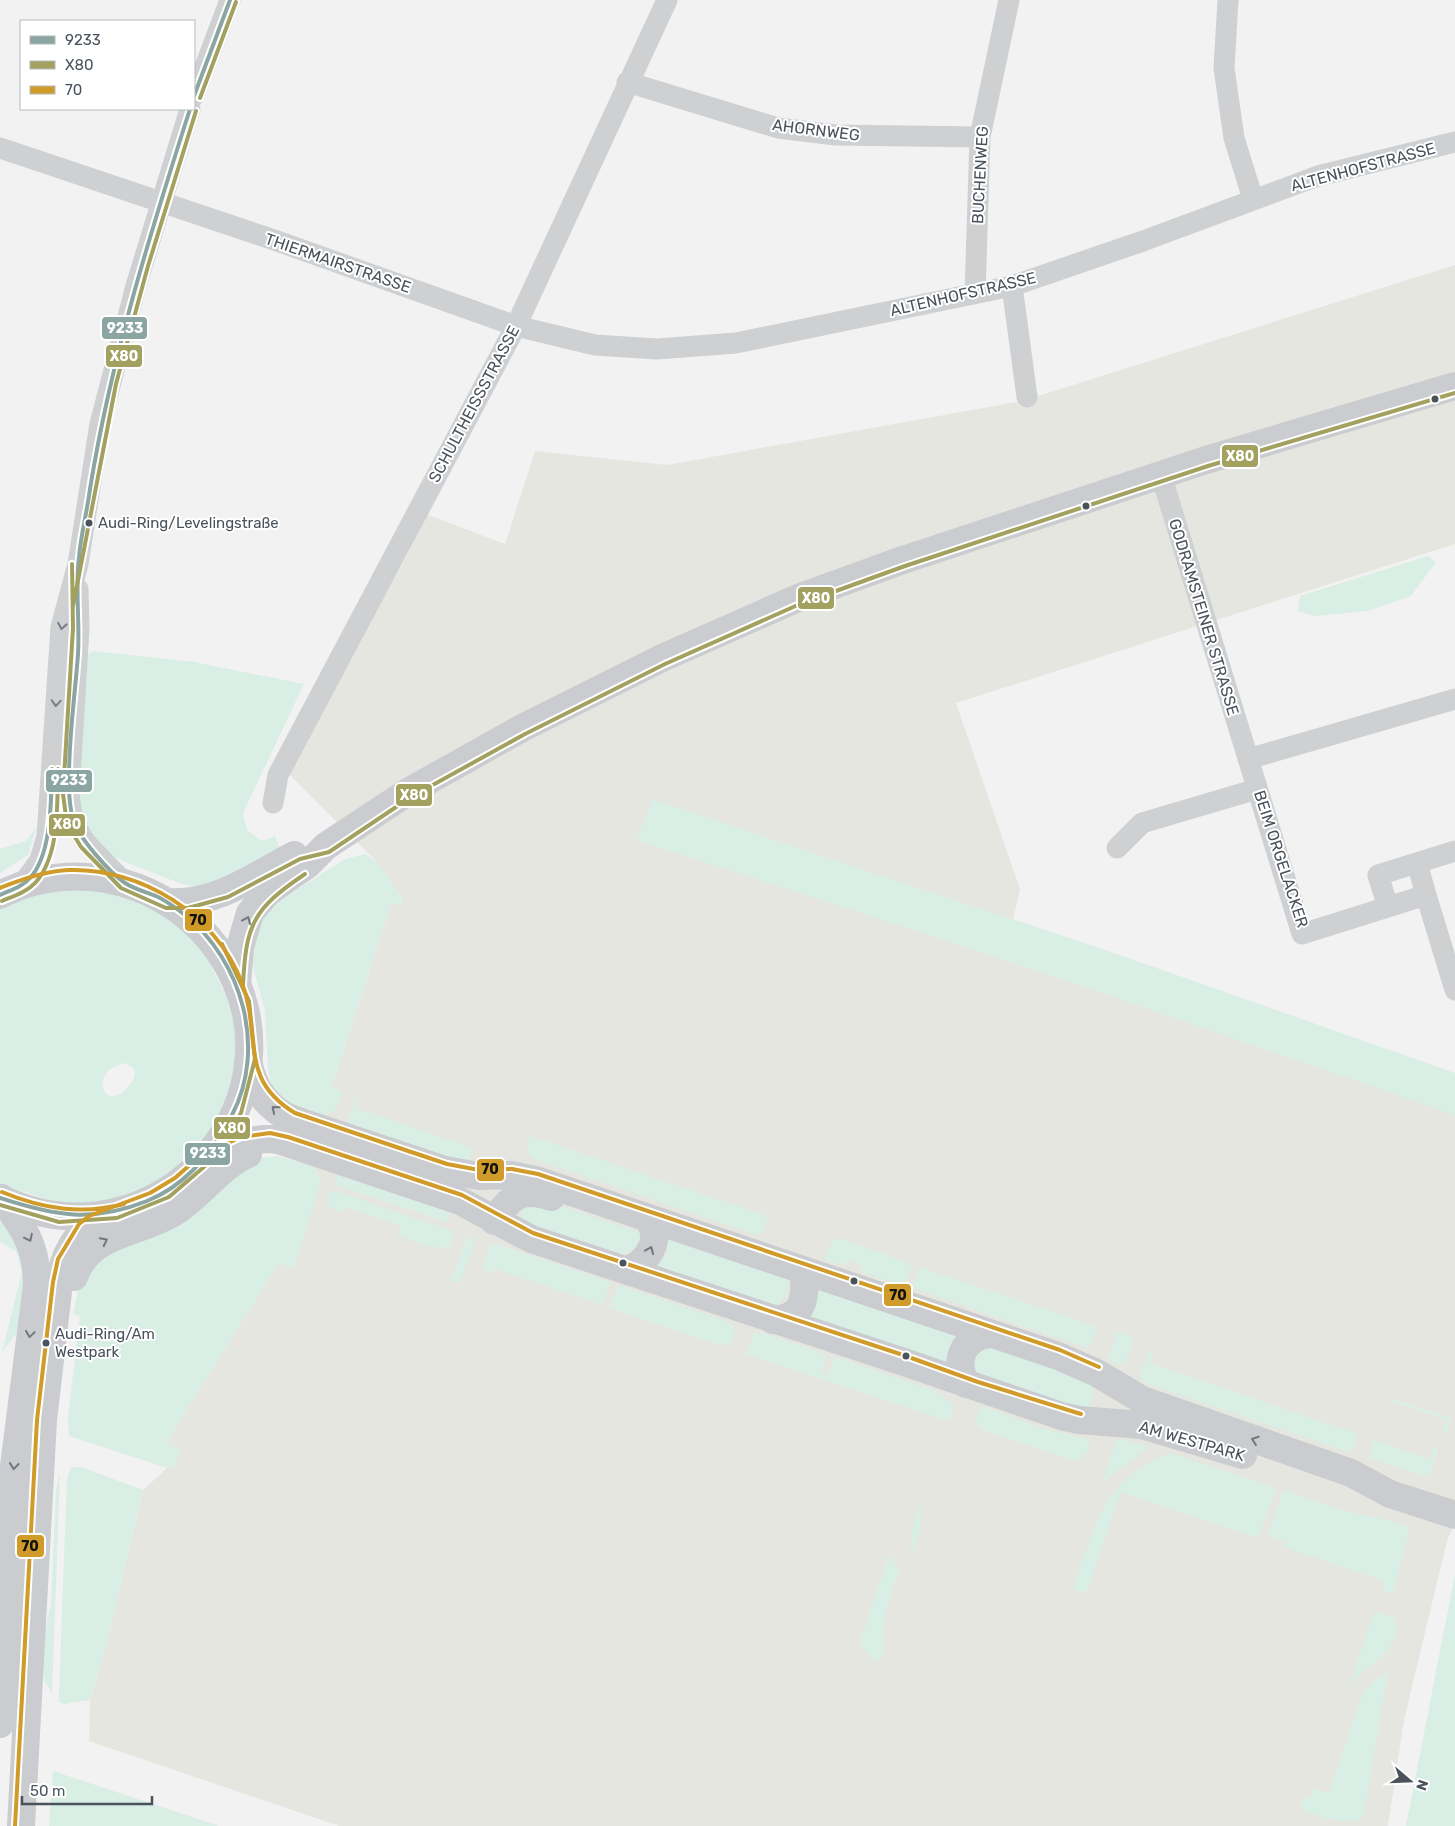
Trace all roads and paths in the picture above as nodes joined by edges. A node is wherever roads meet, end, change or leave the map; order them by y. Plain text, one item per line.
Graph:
1 (230, 0) edge
2 (667, 0) edge
3 (1008, 0) edge
4 (1228, 0) edge
5 (627, 82) junction
6 (195, 93) edge
7 (190, 110) edge
8 (980, 137) junction
9 (1455, 142) edge
10 (0, 148) edge
11 (1253, 199) junction
12 (160, 203) junction
13 (1012, 286) junction
14 (975, 293) junction
15 (516, 326) junction
16 (1455, 386) edge
17 (1027, 397) dead end
18 (1161, 475) junction
19 (78, 564) junction
20 (1455, 699) edge
21 (1248, 759) junction
22 (1257, 788) junction
23 (273, 803) dead end
24 (326, 846) junction
25 (1118, 848) dead end
26 (1455, 851) edge
27 (1417, 863) junction
28 (125, 883) junction
29 (11, 890) edge
30 (1426, 895) junction
31 (168, 902) junction
32 (1388, 907) junction
33 (237, 985) junction
34 (1455, 990) edge
35 (248, 1061) junction
36 (296, 1146) junction
37 (203, 1162) junction
38 (1, 1198) edge
39 (612, 1205) junction
40 (108, 1214) junction
41 (648, 1219) junction
42 (494, 1221) junction
43 (804, 1270) junction
44 (627, 1271) junction
45 (773, 1320) junction
46 (990, 1334) junction
47 (52, 1343) junction
48 (1100, 1380) junction
49 (966, 1384) junction
50 (1079, 1420) junction
51 (1108, 1422) junction
52 (1390, 1494) junction
53 (1455, 1515) edge
54 (0, 1724) edge
55 (21, 1826) edge

1 - 6 street
2 - 5 street, SCHULTHEISSSTRASSE
3 - 8 street, BUCHENWEG
4 - 11 street
5 - 8 street, AHORNWEG
5 - 15 street, SCHULTHEISSSTRASSE
7 - 12 street
8 - 14 street, BUCHENWEG
9 - 11 street, ALTENHOFSTRASSE
10 - 12 street, THIERMAIRSTRASSE
11 - 13 street, ALTENHOFSTRASSE
12 - 15 street, THIERMAIRSTRASSE
12 - 19 street
13 - 14 street, ALTENHOFSTRASSE
13 - 17 street
14 - 15 street, ALTENHOFSTRASSE
15 - 23 street, SCHULTHEISSSTRASSE
16 - 18 main road
18 - 21 street, GODRAMSTEINER STRASSE
18 - 24 main road
19 - 28 street
19 -> 29 street
20 - 21 street
21 - 22 street, BEIM ORGELACKER
22 - 25 street
22 - 32 street, BEIM ORGELACKER
24 - 31 main road
33 -> 24 main road
26 - 27 street
27 - 30 street
27 - 32 street
28 - 29 main road
28 - 31 main road
30 - 32 street, BEIM ORGELACKER
30 - 34 street
31 - 33 main road
33 - 35 main road
35 - 37 main road
39 -> 35 main road, AM WESTPARK
36 - 37 main road, AM WESTPARK
36 - 42 main road, AM WESTPARK
47 -> 36 main road
37 - 40 main road
38 - 40 main road
38 -> 54 main road
39 - 41 main road, AM WESTPARK
39 - 42 main road
40 - 47 main road
41 - 43 main road, AM WESTPARK
44 -> 41 main road
42 - 44 main road, AM WESTPARK
43 - 45 main road
43 - 46 main road, AM WESTPARK
44 - 45 main road, AM WESTPARK
45 - 49 main road, AM WESTPARK
46 - 48 main road, AM WESTPARK
46 - 49 main road
47 - 55 main road
48 - 50 main road
48 - 51 main road
52 -> 48 main road, AM WESTPARK
49 - 50 main road, AM WESTPARK
50 - 51 main road, AM WESTPARK
51 - 52 main road, AM WESTPARK
52 - 53 main road, AM WESTPARK

